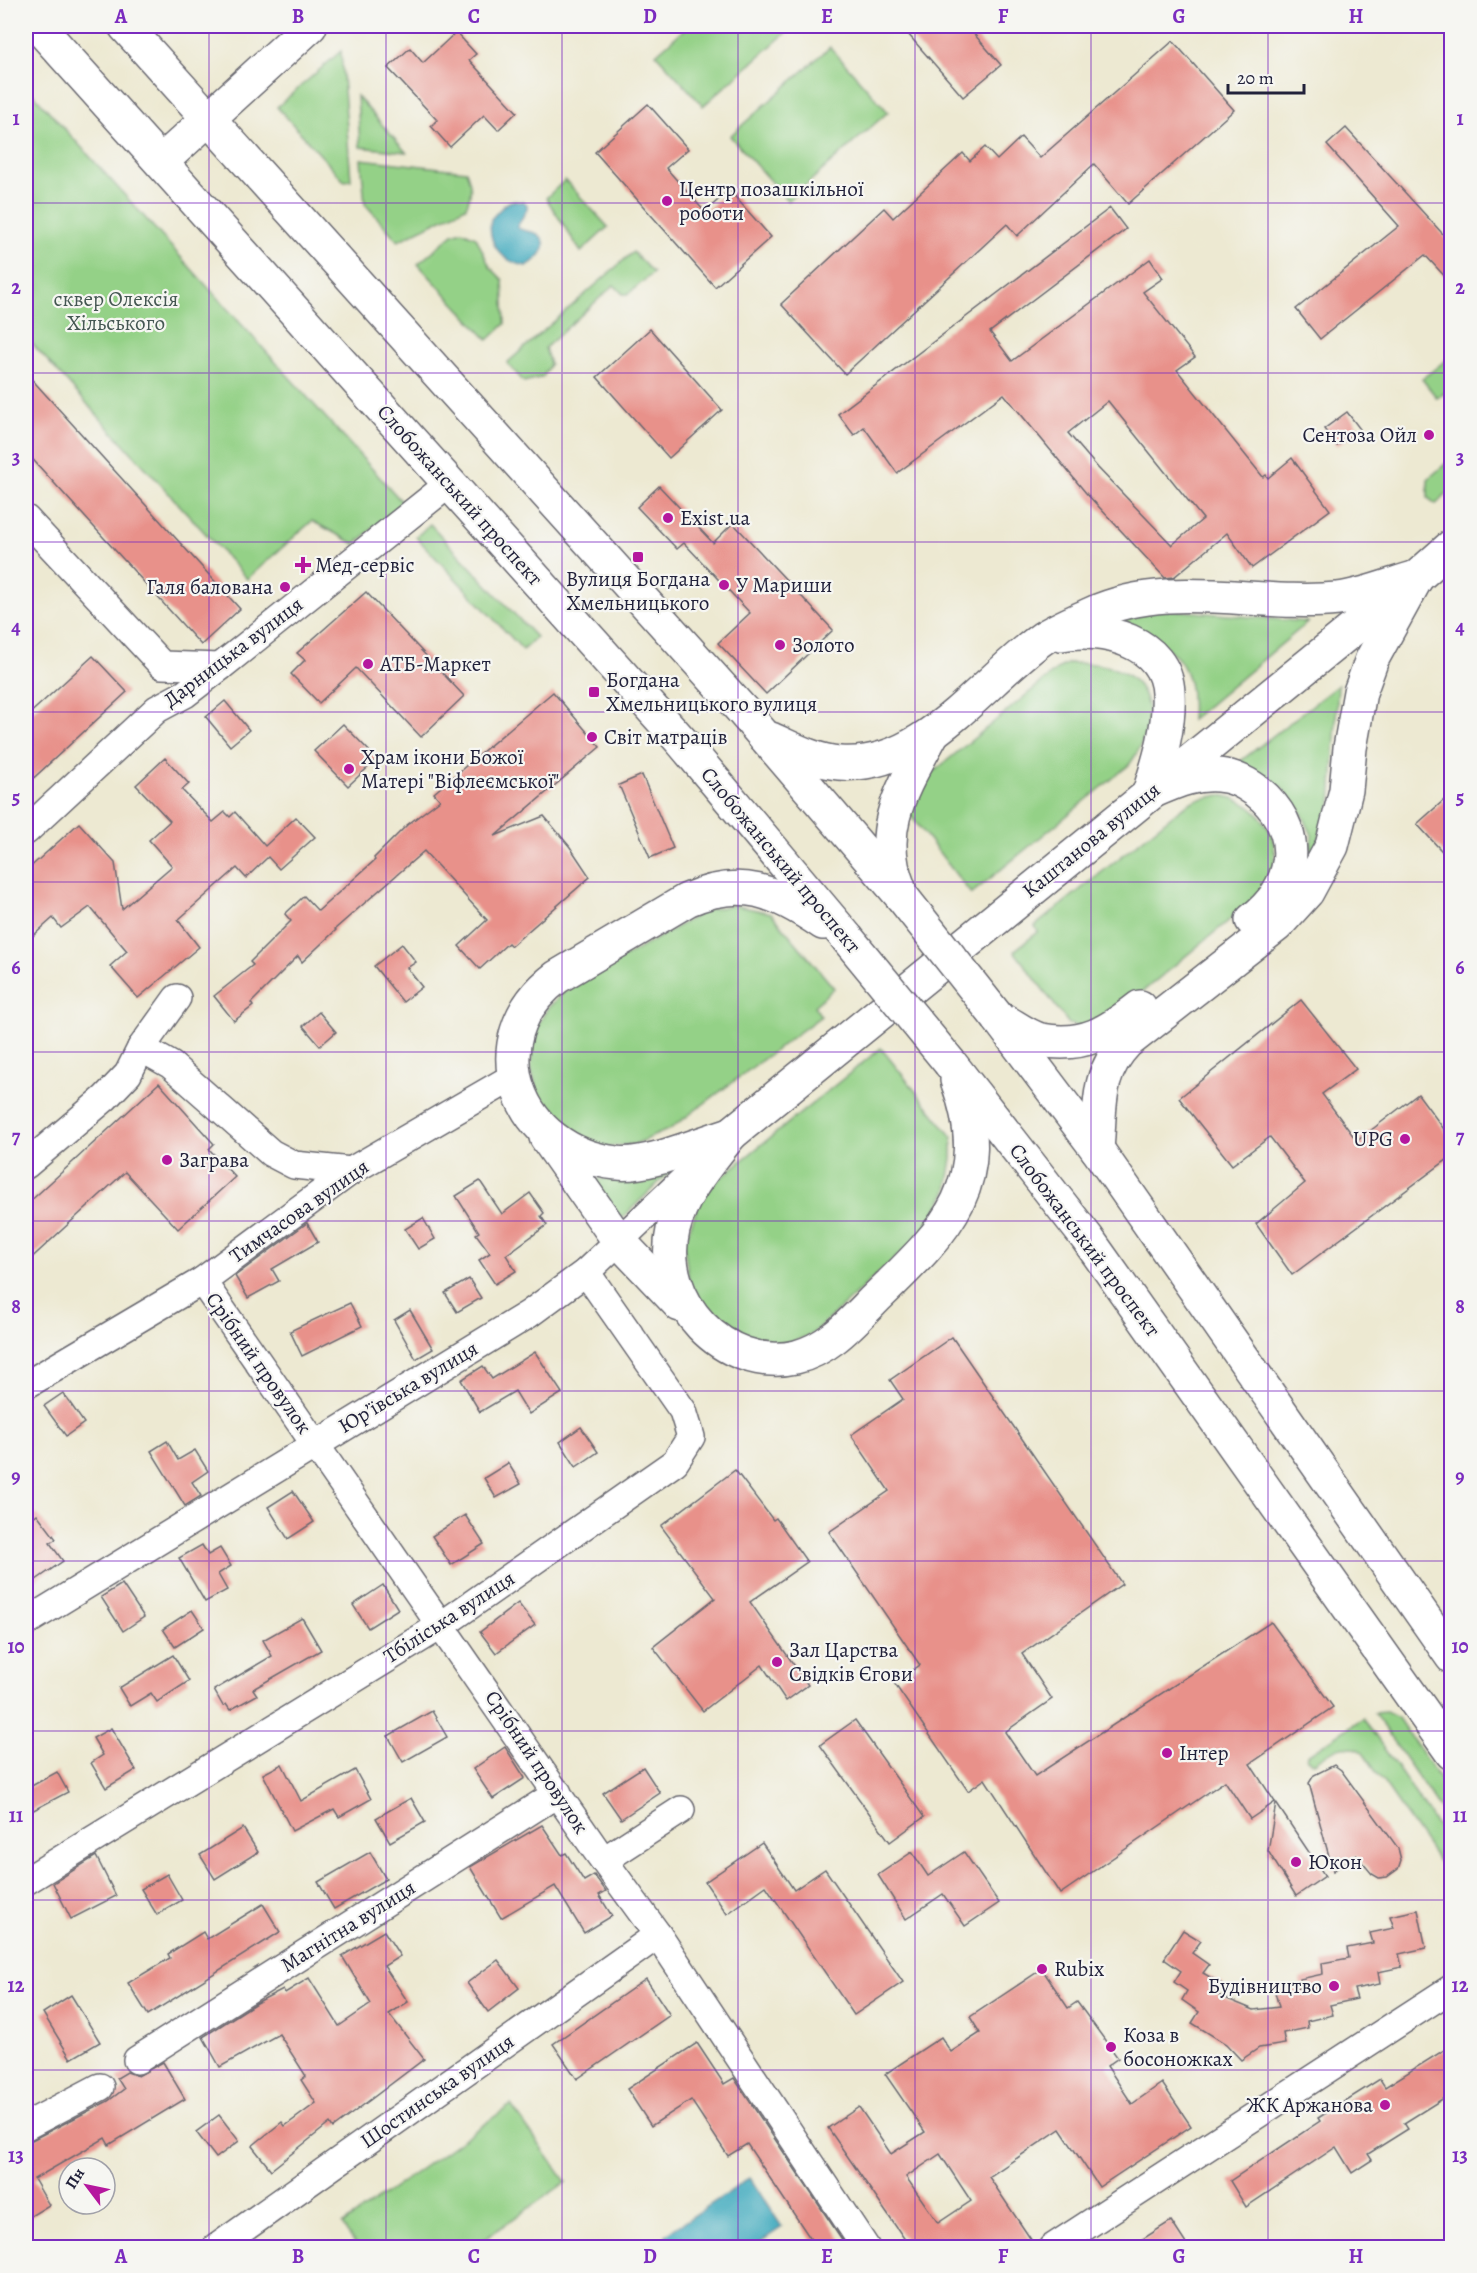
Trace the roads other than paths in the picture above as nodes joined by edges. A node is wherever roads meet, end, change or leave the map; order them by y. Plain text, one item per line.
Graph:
1 (38, 26) edge
2 (125, 26) edge
3 (309, 26) edge
4 (210, 117) junction
5 (161, 162) junction
6 (450, 483) junction
7 (26, 519) edge
8 (1452, 546) edge
9 (1417, 577) junction
10 (1044, 638) junction
11 (220, 667) junction
12 (932, 734) junction
13 (766, 737) junction
14 (1149, 793) junction
15 (26, 831) edge
16 (903, 898) junction
17 (847, 938) junction
18 (177, 998) dead end
19 (998, 1018) junction
20 (141, 1048) junction
21 (950, 1063) junction
22 (513, 1077) junction
23 (540, 1129) junction
24 (731, 1134) junction
25 (1096, 1149) junction
26 (26, 1165) edge
27 (351, 1171) junction
28 (619, 1241) junction
29 (586, 1272) junction
30 (202, 1281) junction
31 (696, 1321) junction
32 (26, 1385) edge
33 (315, 1443) junction
34 (26, 1622) edge
35 (442, 1624) junction
36 (1452, 1657) edge
37 (1452, 1753) edge
38 (558, 1792) junction
39 (681, 1810) dead end
40 (604, 1860) junction
41 (26, 1881) edge
42 (658, 1935) junction
43 (1452, 1988) edge
44 (137, 2060) dead end
45 (100, 2087) dead end
46 (26, 2126) edge
47 (216, 2247) edge
48 (866, 2247) edge
49 (1052, 2247) edge

1 - 5 main road, Слобожанський проспект
2 - 4 main road
3 - 4 main road
4 - 5 main road
4 - 13 main road
5 - 6 main road, Слобожанський проспект
6 - 11 street, Дарницька вулиця
6 - 17 main road, Слобожанський проспект
7 - 11 street
8 - 9 main road, Каштанова вулиця
9 - 10 main road
9 - 14 main road, Каштанова вулиця
9 - 25 main road
10 - 12 main road
10 - 14 main road
11 - 15 street, Дарницька вулиця
12 - 13 main road
12 - 16 main road
13 - 16 main road
14 - 19 main road
14 - 24 main road, Каштанова вулиця
16 - 19 main road, bridge
17 - 21 main road, Слобожанський проспект, bridge
17 - 22 main road
18 - 20 street
19 - 25 main road
20 - 26 street
20 - 27 street
21 - 31 main road
21 - 37 main road, Слобожанський проспект
22 - 23 main road
22 - 27 street, Тимчасова вулиця
23 - 24 main road
23 - 28 main road
24 - 28 street, Юрʼївська вулиця
24 - 31 main road
25 - 36 main road
27 - 30 street, Тимчасова вулиця
28 - 29 street, Юрʼївська вулиця
28 - 31 main road
29 - 33 street, Юрʼївська вулиця
29 - 35 street, Тбіліська вулиця
30 - 32 street, Тимчасова вулиця
30 - 33 street, Срібний провулок
33 - 34 street, Юрʼївська вулиця
33 - 35 street, Срібний провулок
35 - 38 street, Срібний провулок
35 - 41 street, Тбіліська вулиця
38 - 40 street, Срібний провулок
38 - 44 street, Магнітна вулиця
39 - 40 street
40 - 42 street, Срібний провулок
42 - 47 street, Шостинська вулиця
42 - 48 street, Срібний провулок
43 - 49 street
45 - 46 street

